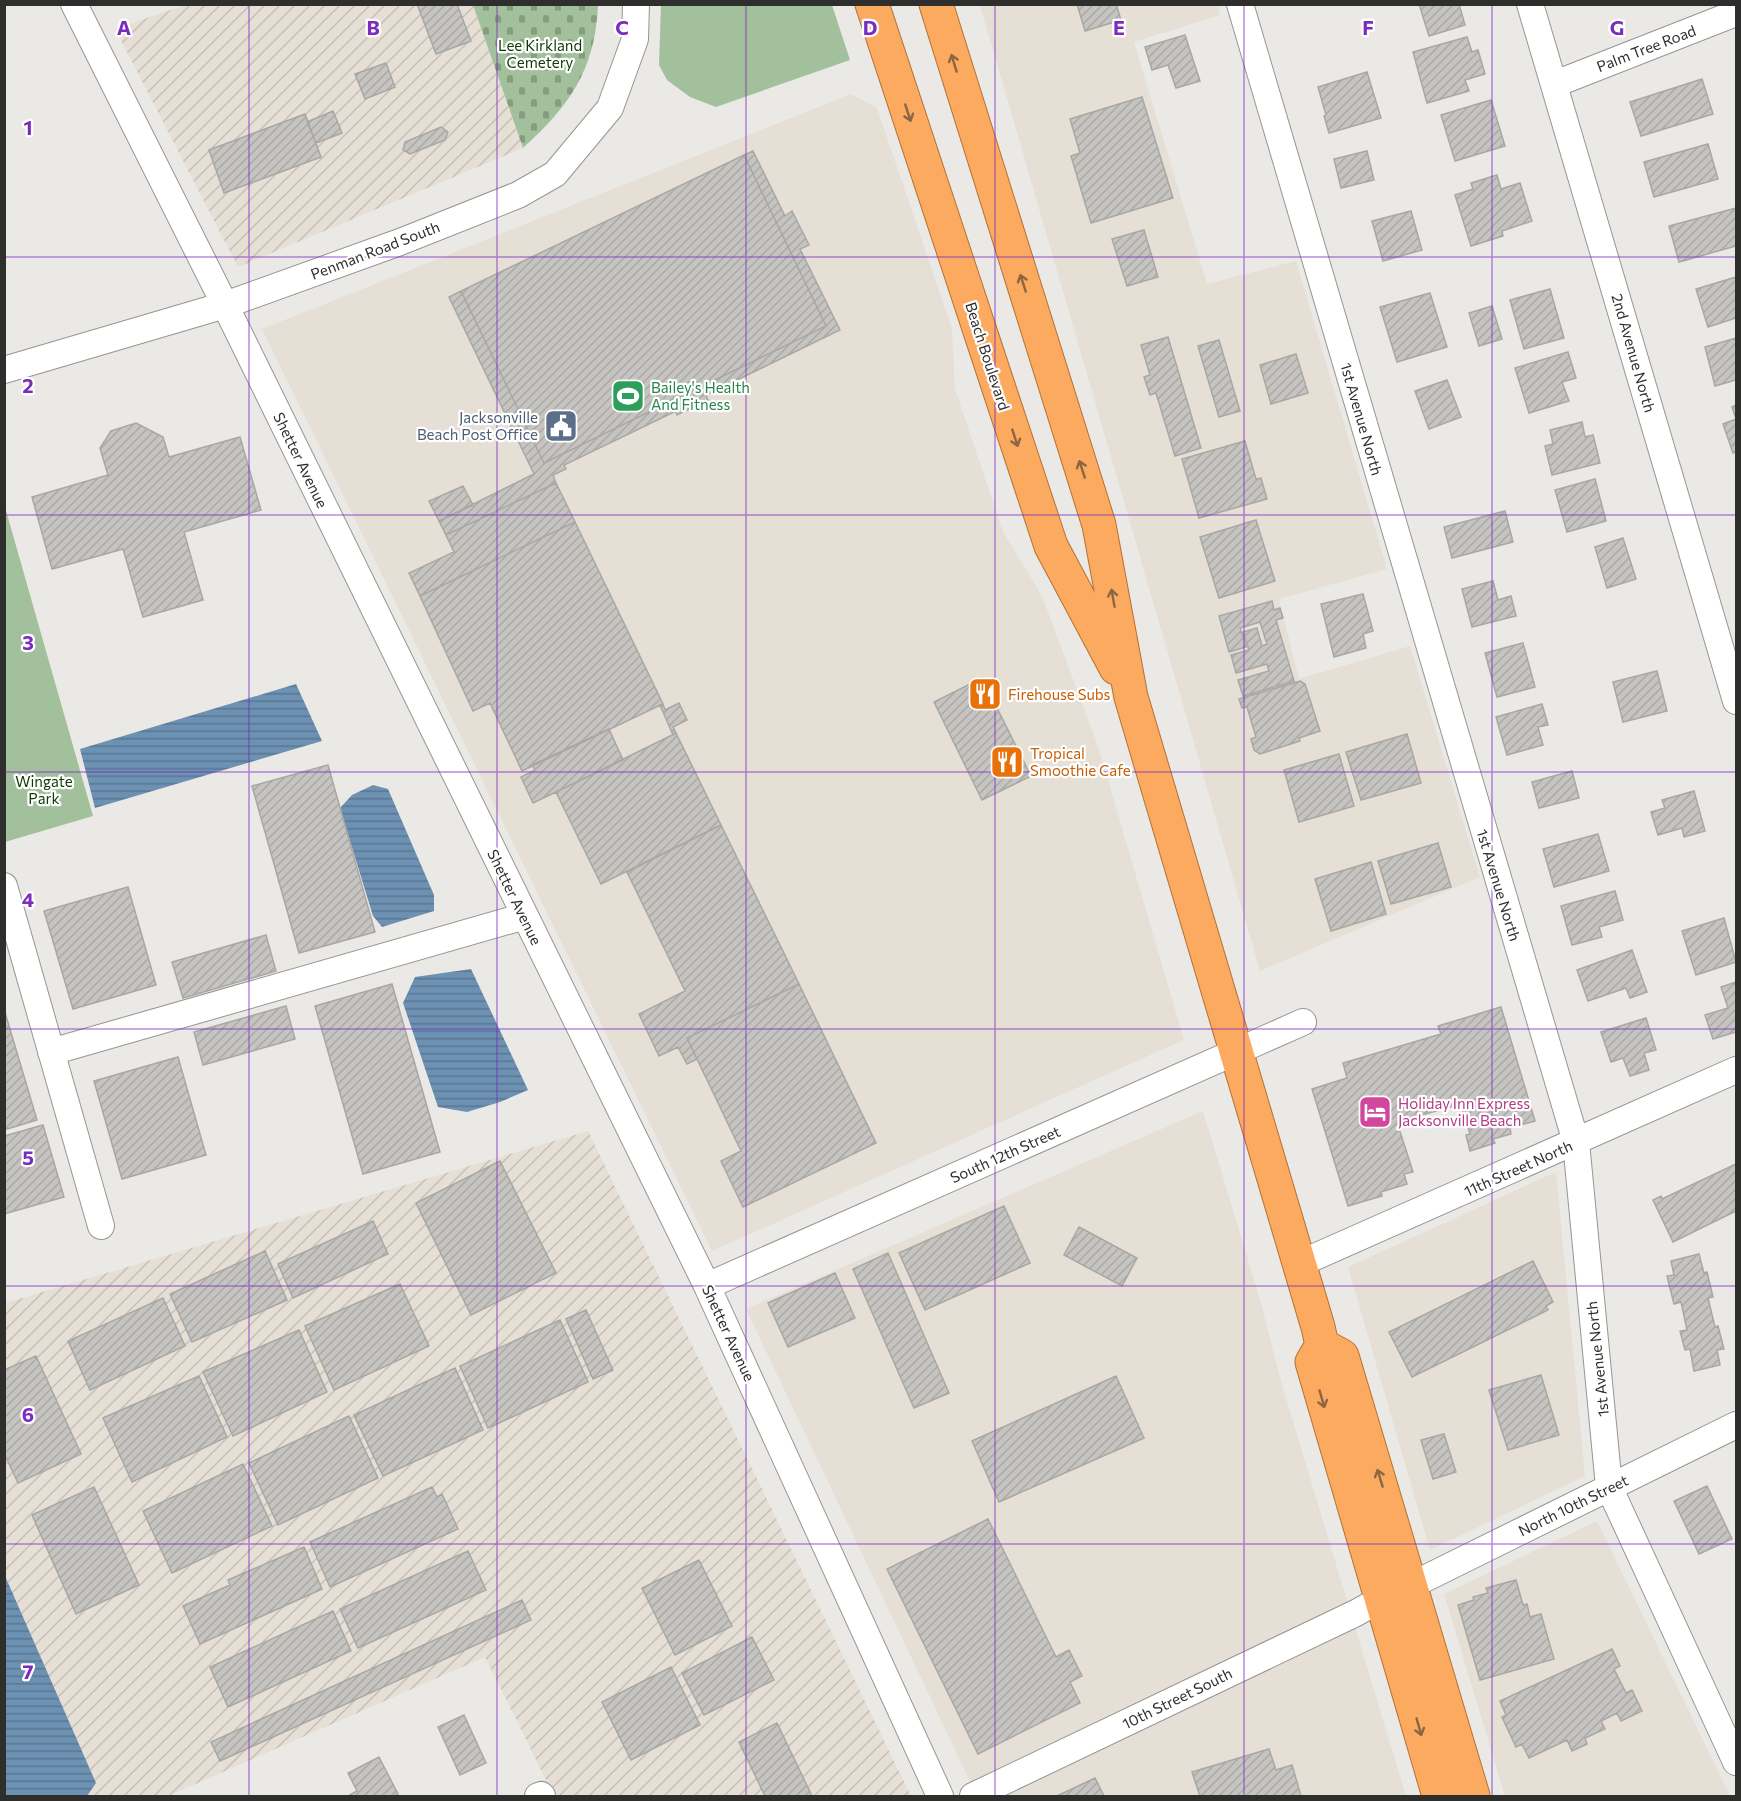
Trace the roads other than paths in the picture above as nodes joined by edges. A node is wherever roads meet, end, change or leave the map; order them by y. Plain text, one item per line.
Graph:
1 (74, 4) edge
2 (636, 4) edge
3 (872, 4) edge
4 (936, 4) edge
5 (1240, 4) edge
6 (1530, 4) edge
7 (1737, 13) edge
8 (1555, 84) junction
9 (225, 305) junction
10 (4, 370) edge
11 (1131, 697) junction
12 (1737, 701) edge
13 (4, 886) edge
14 (525, 916) junction
15 (1303, 1022) dead end
16 (1236, 1051) junction
17 (51, 1052) junction
18 (1737, 1070) edge
19 (1576, 1142) junction
20 (101, 1226) dead end
21 (1299, 1264) junction
22 (707, 1287) junction
23 (1322, 1345) junction
24 (1737, 1425) edge
25 (1609, 1487) junction
26 (1395, 1592) junction
27 (1737, 1762) edge
28 (940, 1797) edge
29 (973, 1797) edge
30 (1439, 1797) edge
31 (1473, 1797) edge

1 - 9 street, Shetter Avenue
2 - 9 street, Penman Road South
3 -> 11 highway, Beach Boulevard
11 -> 4 highway
5 - 19 street, 1st Avenue North
6 - 8 street, 2nd Avenue North
7 - 8 street, Palm Tree Road
8 - 12 street, 2nd Avenue North
9 - 10 street, Penman Road South
9 - 14 street, Shetter Avenue
11 - 16 highway
13 - 17 street
14 - 17 street
14 - 22 street, Shetter Avenue
15 - 16 street, South 12th Street
16 - 21 highway
16 - 22 street, South 12th Street
17 - 20 street
18 - 19 street, 11th Street North
19 - 21 street, 11th Street North
19 - 25 street, 1st Avenue North
21 - 23 highway
22 - 28 street, Shetter Avenue
23 -> 26 highway
26 -> 23 highway
24 - 25 street, North 10th Street
25 - 26 street, North 10th Street
25 - 27 street, 1st Avenue North
26 - 29 street, 10th Street South
26 -> 30 highway
26 - 31 highway

